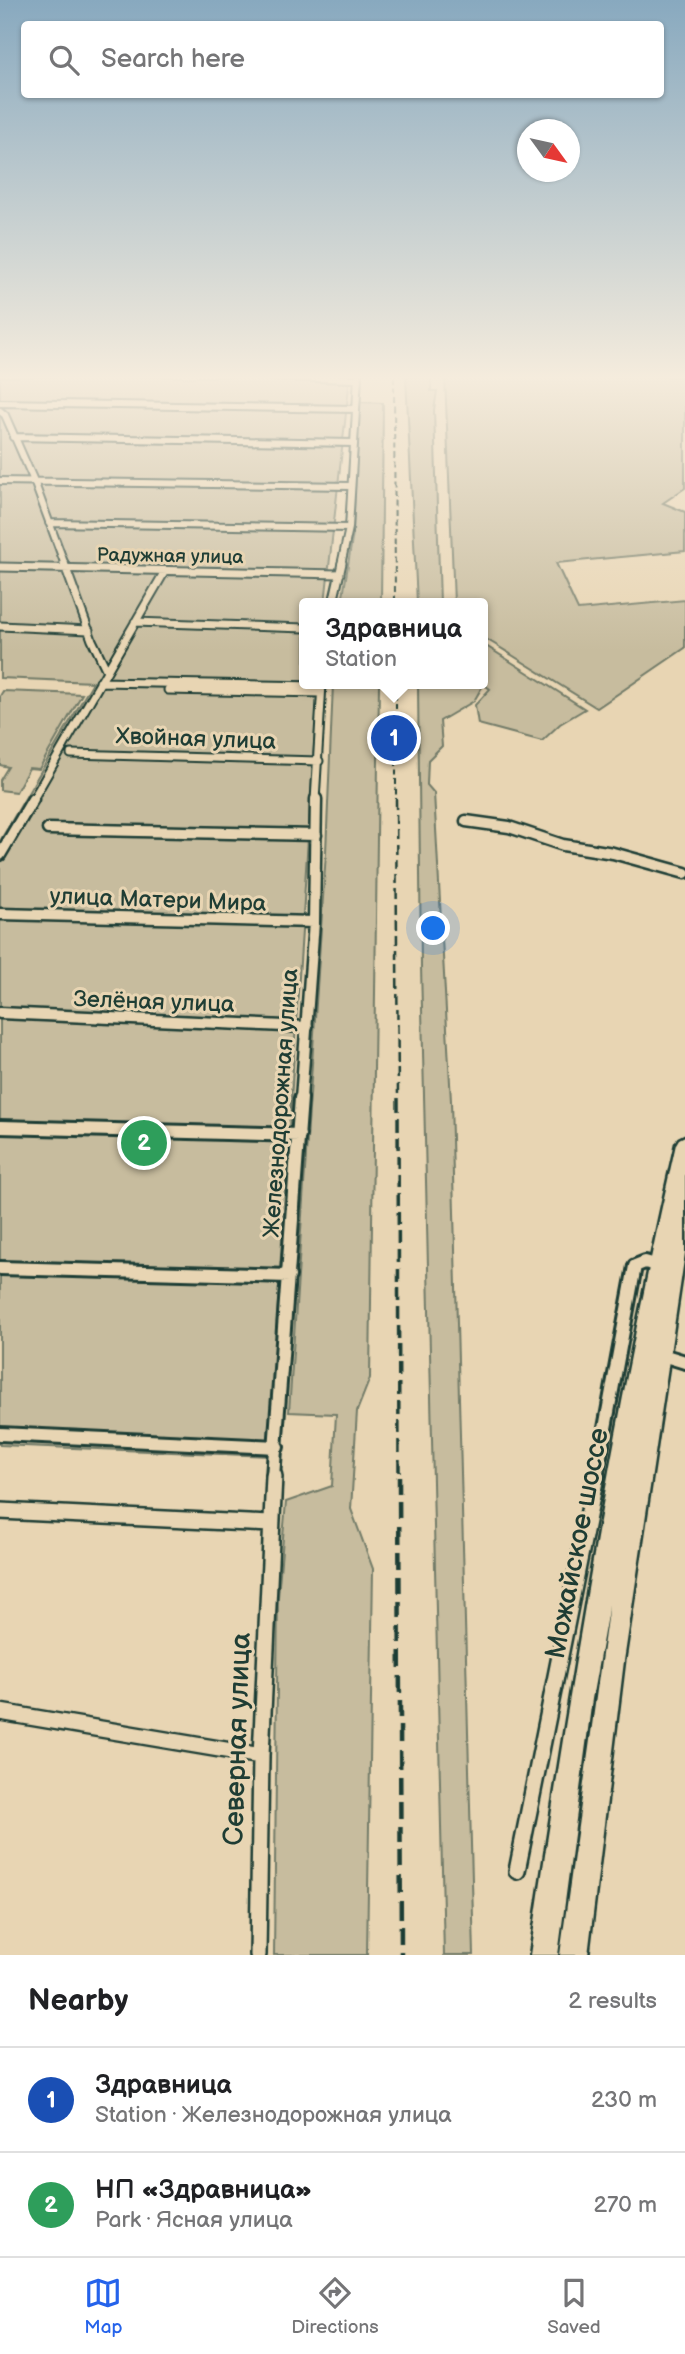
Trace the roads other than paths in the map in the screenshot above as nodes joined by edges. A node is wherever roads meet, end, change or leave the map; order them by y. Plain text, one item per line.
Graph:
1 (28, 468) edge
2 (351, 468) edge
3 (0, 481) edge
4 (34, 481) junction
5 (350, 486) junction
6 (49, 523) junction
7 (349, 528) junction
8 (0, 567) edge
9 (66, 569) junction
10 (165, 570) junction
11 (340, 575) junction
12 (334, 598) edge
13 (135, 622) junction
14 (0, 626) edge
15 (299, 628) edge
16 (89, 630) junction
17 (107, 671) junction
18 (100, 682) junction
19 (299, 687) edge
20 (108, 688) dead end
21 (299, 688) edge
22 (321, 689) edge
23 (71, 754) dead end
24 (319, 761) junction
25 (466, 821) dead end
26 (48, 829) dead end
27 (316, 835) junction
28 (0, 855) edge
29 (685, 873) edge
30 (0, 914) edge
31 (314, 922) junction
32 (0, 1013) edge
33 (307, 1027) junction
34 (0, 1127) edge
35 (299, 1135) junction
36 (685, 1144) edge
37 (685, 1200) edge
38 (659, 1266) junction
39 (0, 1268) edge
40 (289, 1276) junction
41 (659, 1354) junction
42 (685, 1362) edge
43 (0, 1434) edge
44 (276, 1447) junction
45 (0, 1511) edge
46 (270, 1524) junction
47 (0, 1712) edge
48 (261, 1756) junction
49 (517, 1871) dead end
50 (258, 1955) edge
51 (544, 1955) edge
52 (574, 1955) edge

1 - 4 street
2 - 5 street
3 - 4 street
4 - 5 street
4 - 6 street
5 - 7 street
6 - 7 street
6 - 9 street
7 - 11 street
8 - 9 street, Радужная улица
9 - 10 street, Радужная улица
9 - 16 street
10 - 11 street, Радужная улица
10 - 13 street
11 - 12 street
13 - 15 street
13 - 17 street
14 - 16 street
16 - 17 street
17 - 18 street
18 - 19 street
18 - 28 street
20 - 21 street
22 - 24 street, Железнодорожная улица
23 - 24 street, Хвойная улица
24 - 27 street, Железнодорожная улица
25 - 29 street
26 - 27 street
27 - 31 street, Железнодорожная улица
30 - 31 street, улица Матери Мира
31 - 33 street, Железнодорожная улица
32 - 33 street, Зелёная улица
33 - 35 street, Железнодорожная улица
34 - 35 street
35 - 40 street, Железнодорожная улица
36 - 38 main road, Можайское шоссе
37 - 41 main road, Можайское шоссе
38 - 49 street
38 - 51 main road, Можайское шоссе
39 - 40 street
40 - 44 street, Железнодорожная улица
41 - 42 street
41 - 52 main road, Можайское шоссе
43 - 44 street
44 - 46 street, Железнодорожная улица
45 - 46 street
46 - 48 street, Северная улица
47 - 48 street
48 - 50 street, Северная улица

